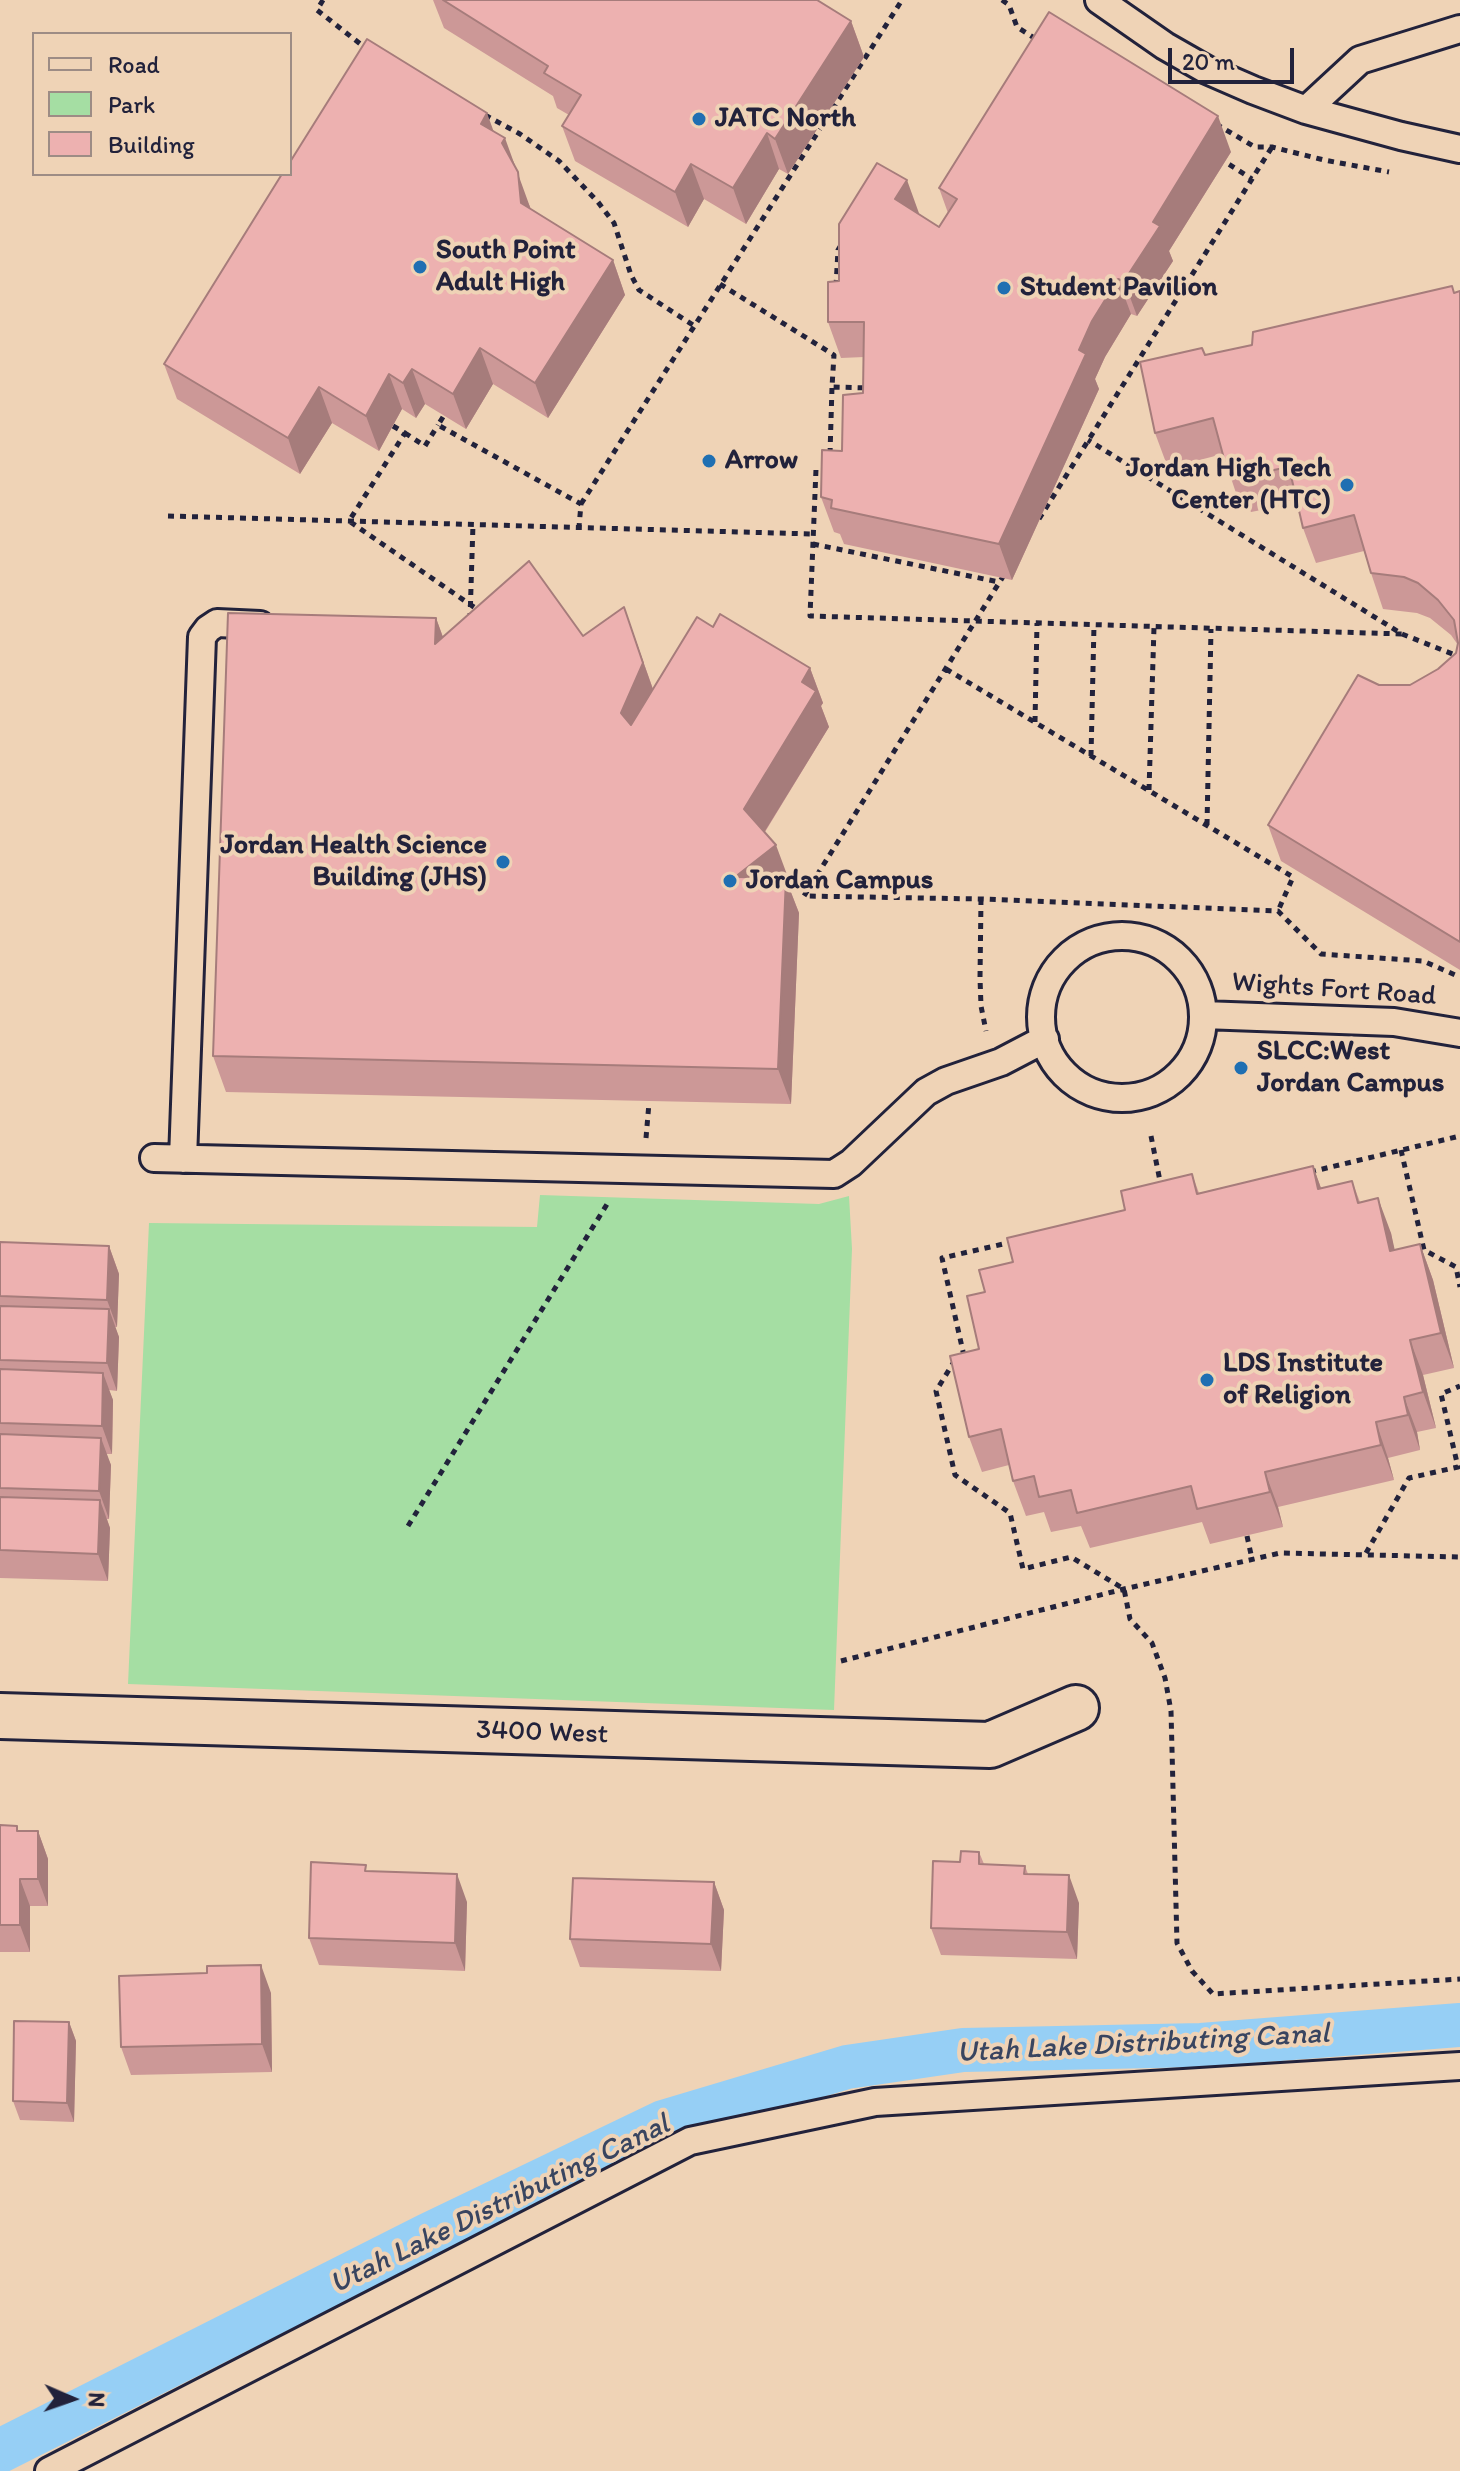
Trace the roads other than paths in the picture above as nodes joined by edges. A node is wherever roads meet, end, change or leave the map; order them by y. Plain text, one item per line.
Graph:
1 (1099, 0) edge
2 (1460, 29) edge
3 (1306, 110) junction
4 (1460, 149) edge
5 (280, 626) edge
6 (1203, 1015) junction
7 (1460, 1033) edge
8 (1045, 1039) junction
9 (154, 1158) dead end
10 (183, 1159) junction
11 (1076, 1708) dead end
12 (0, 1716) edge
13 (1460, 2066) edge
14 (49, 2471) edge

1 - 3 lane
2 - 3 lane
3 - 4 lane
5 - 10 lane
6 - 7 lane, Wights Fort Road
6 - 8 lane
6 - 8 lane
8 - 10 lane
9 - 10 lane
11 - 12 street, 3400 West
13 - 14 lane

